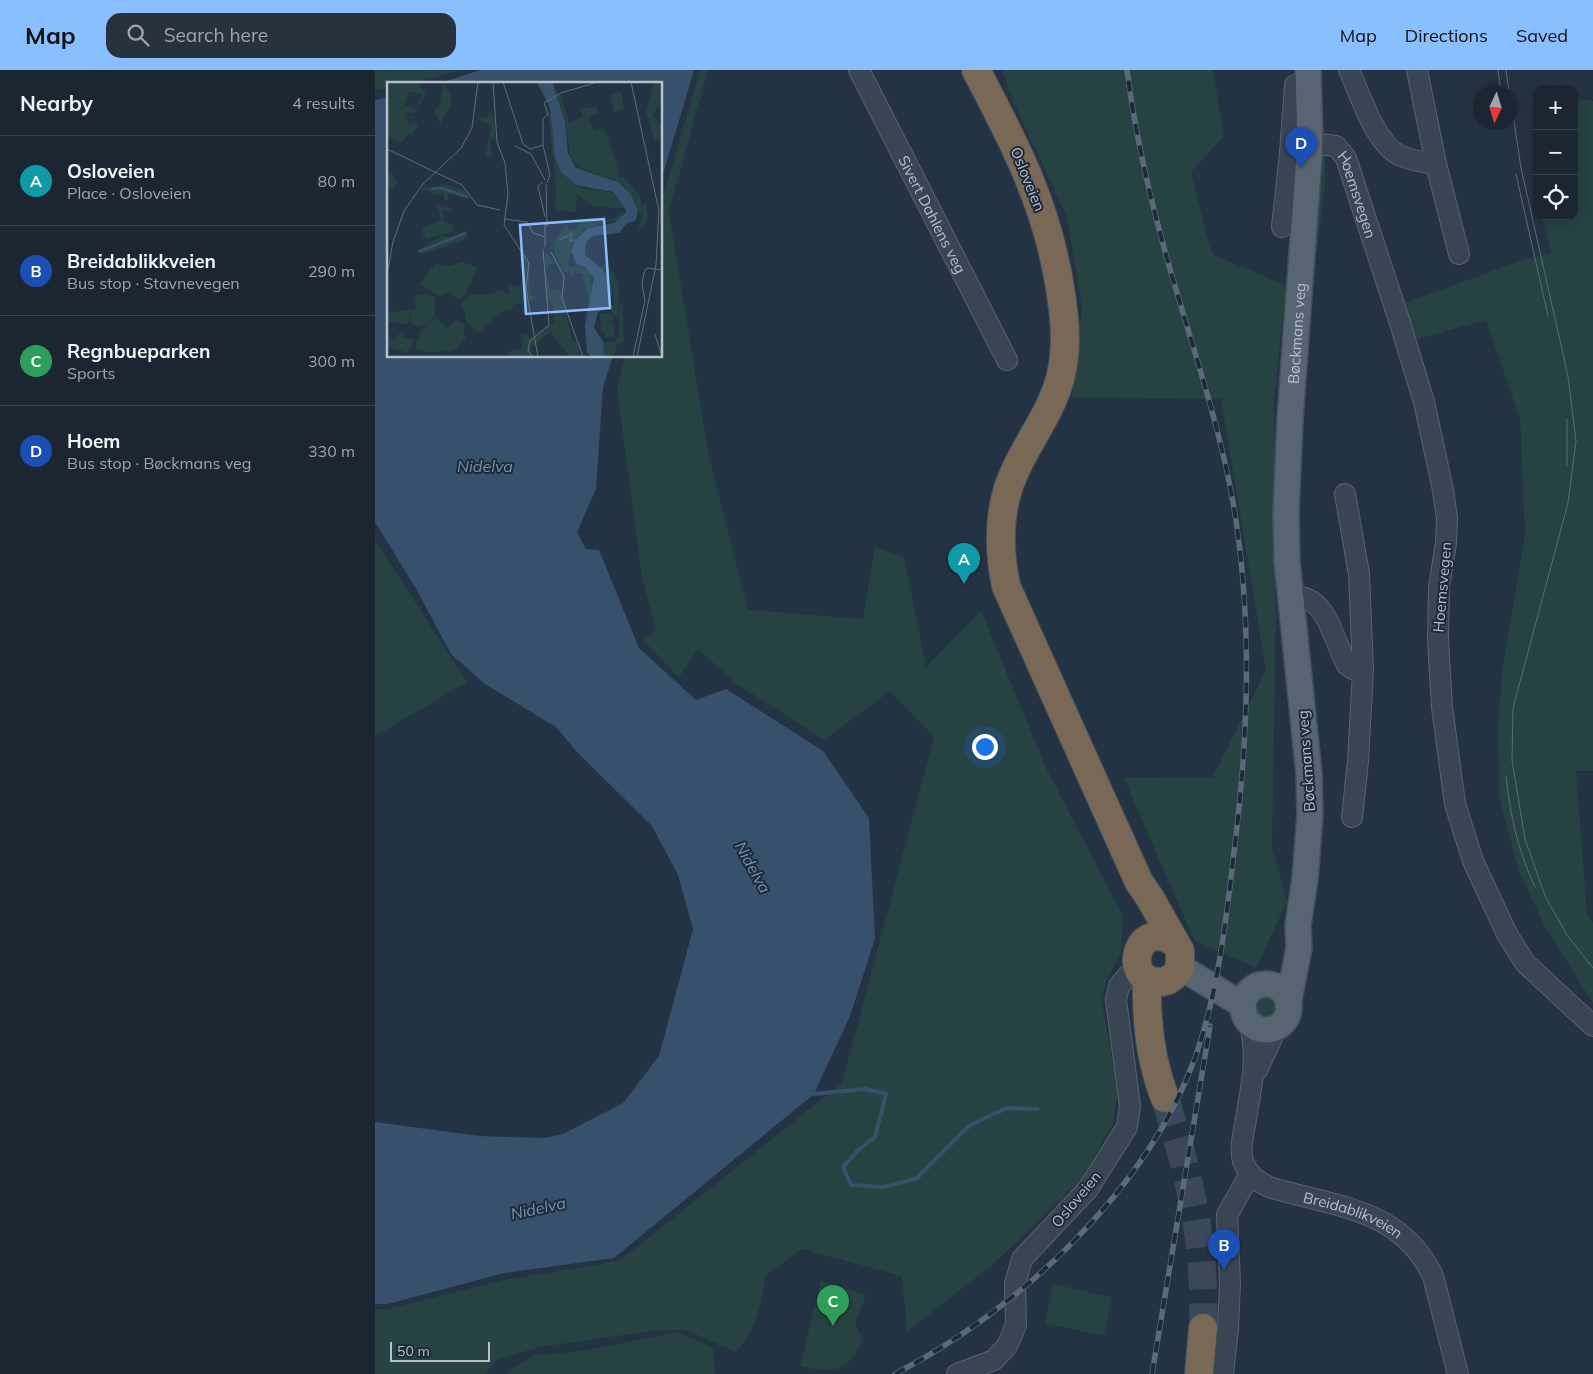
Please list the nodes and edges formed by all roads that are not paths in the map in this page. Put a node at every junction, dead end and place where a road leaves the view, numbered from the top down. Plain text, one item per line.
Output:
1 (859, 70) edge
2 (976, 70) edge
3 (1349, 70) edge
4 (1417, 70) edge
5 (1300, 78) edge
6 (1310, 143) junction
7 (1437, 164) junction
8 (1281, 227) dead end
9 (1459, 254) dead end
10 (1007, 360) dead end
11 (1345, 494) dead end
12 (1291, 596) junction
13 (1363, 670) junction
14 (1352, 817) dead end
15 (1298, 924) junction
16 (1159, 963) junction
17 (1252, 1001) junction
18 (1289, 1005) junction
19 (1593, 1026) edge
20 (1277, 1027) junction
21 (1252, 1081) junction
22 (1165, 1098) tunnel mouth
23 (1250, 1174) junction
24 (1203, 1328) tunnel mouth
25 (957, 1374) edge
26 (1199, 1374) edge
27 (1223, 1374) edge
28 (1458, 1374) edge

1 - 10 street, Sivert Dahlens veg
2 - 16 highway, Osloveien
3 - 7 street
4 - 7 street
5 - 6 main road, Bøckmans veg
5 - 8 street
6 - 12 main road, Bøckmans veg
6 - 19 street, Hoemsvegen
7 - 9 street
11 - 13 street
12 - 13 street
12 - 15 main road, Bøckmans veg
13 - 14 street
15 - 17 main road, Bøckmans veg
15 - 18 main road, Bøckmans veg
16 - 17 main road
16 - 22 highway
16 - 25 street, Osloveien
17 - 18 main road
17 - 20 main road
17 - 21 street
18 - 20 main road, Bøckmans veg
20 - 21 street
21 - 23 street
23 - 27 street
23 - 28 street, Breidablikveien
24 - 26 highway

